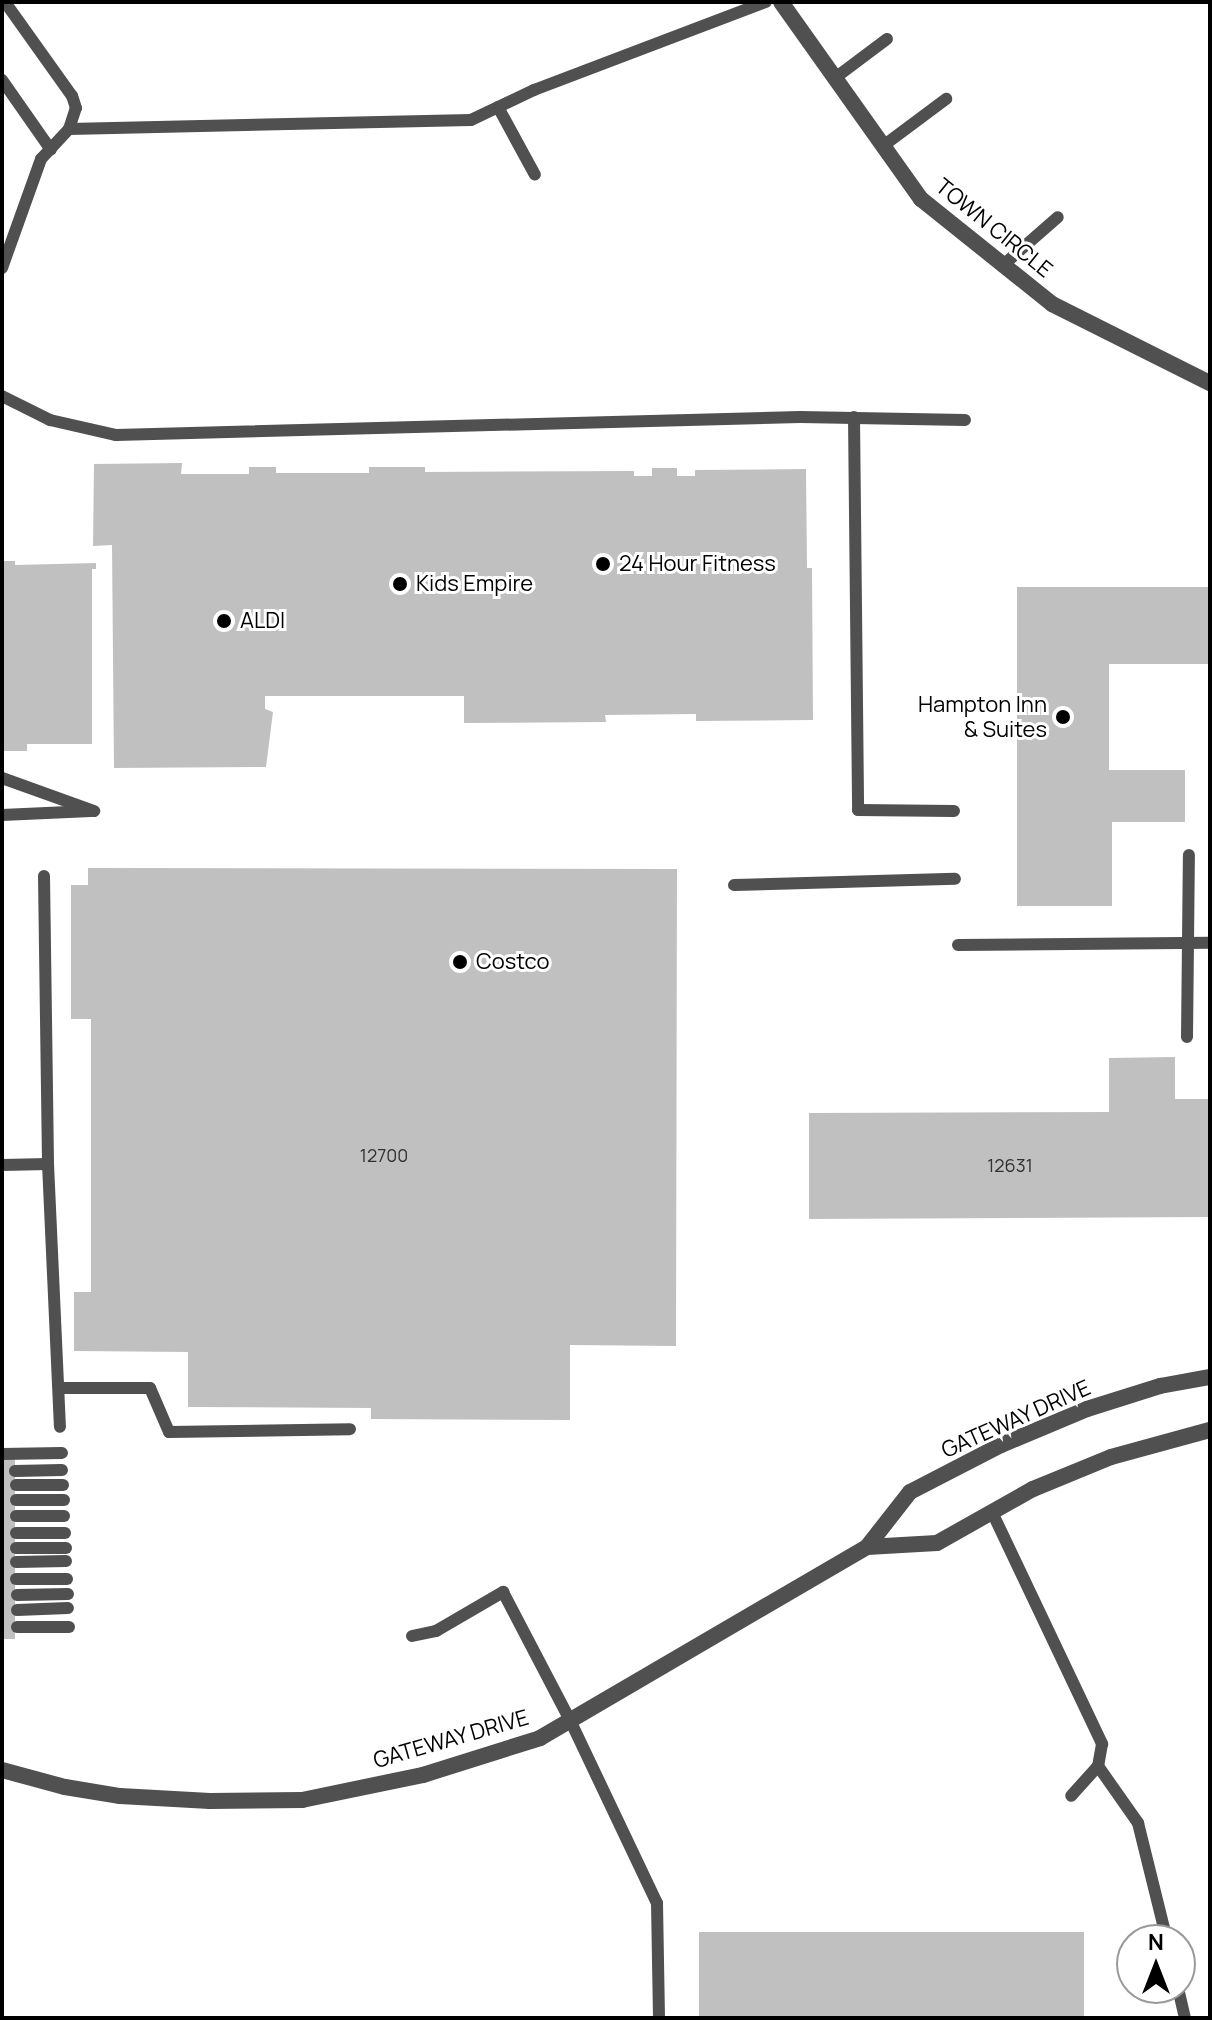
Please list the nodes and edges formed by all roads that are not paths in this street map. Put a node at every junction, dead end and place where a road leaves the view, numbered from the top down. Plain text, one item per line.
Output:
1 (5, 2) edge
2 (766, 2) edge
3 (781, 2) edge
4 (887, 39) dead end
5 (835, 78) junction
6 (2, 80) edge
7 (946, 99) dead end
8 (498, 107) junction
9 (69, 129) junction
10 (883, 146) junction
11 (51, 150) junction
12 (535, 175) dead end
13 (1058, 217) dead end
14 (1002, 266) junction
15 (2, 268) edge
16 (1210, 383) edge
17 (2, 396) edge
18 (854, 417) junction
19 (965, 420) dead end
20 (2, 778) edge
21 (954, 811) dead end
22 (2, 815) edge
23 (1189, 855) dead end
24 (44, 876) dead end
25 (955, 879) dead end
26 (734, 885) dead end
27 (1186, 943) junction
28 (1210, 943) edge
29 (958, 945) dead end
30 (1187, 1037) dead end
31 (48, 1164) junction
32 (2, 1165) edge
33 (1210, 1377) edge
34 (59, 1388) junction
35 (60, 1427) dead end
36 (350, 1429) dead end
37 (1210, 1430) edge
38 (62, 1453) dead end
39 (2, 1454) edge
40 (62, 1470) dead end
41 (15, 1471) dead end
42 (16, 1485) dead end
43 (63, 1485) dead end
44 (16, 1500) dead end
45 (64, 1500) dead end
46 (992, 1512) junction
47 (16, 1516) dead end
48 (64, 1516) dead end
49 (16, 1533) dead end
50 (65, 1533) dead end
51 (867, 1547) junction
52 (16, 1555) dead end
53 (66, 1555) dead end
54 (16, 1579) dead end
55 (67, 1579) dead end
56 (68, 1594) dead end
57 (17, 1595) dead end
58 (68, 1608) dead end
59 (17, 1610) dead end
60 (17, 1627) dead end
61 (69, 1627) dead end
62 (412, 1636) dead end
63 (570, 1720) junction
64 (1098, 1766) junction
65 (2, 1770) edge
66 (1071, 1796) dead end
67 (1163, 1924) edge
68 (659, 2018) edge

1 - 9 lane
2 - 8 lane
3 - 5 street, TOWN CIRCLE
4 - 5 lane
5 - 10 street, TOWN CIRCLE
6 - 11 lane
7 - 10 lane
8 - 9 lane
8 - 12 lane
9 - 11 lane
10 - 14 street, TOWN CIRCLE
11 - 15 lane
13 - 14 lane
14 - 16 street, TOWN CIRCLE
17 - 18 lane
18 - 19 lane
18 - 21 lane
20 - 22 lane
23 - 27 lane
24 - 31 lane
25 - 26 lane
27 - 28 lane
27 - 29 lane
27 - 30 lane
31 - 32 lane
31 - 34 lane
33 - 51 street, GATEWAY DRIVE
34 - 35 lane
34 - 36 lane
37 - 46 street, GATEWAY DRIVE
38 - 39 lane
40 - 41 lane
42 - 43 lane
44 - 45 lane
46 - 51 street, GATEWAY DRIVE
46 - 64 lane
47 - 48 lane
49 - 50 lane
51 - 63 street, GATEWAY DRIVE
52 - 53 lane
54 - 55 lane
56 - 57 lane
58 - 59 lane
60 - 61 lane
62 - 63 lane
63 - 65 street, GATEWAY DRIVE
63 - 68 lane
64 - 66 lane
64 - 67 lane

